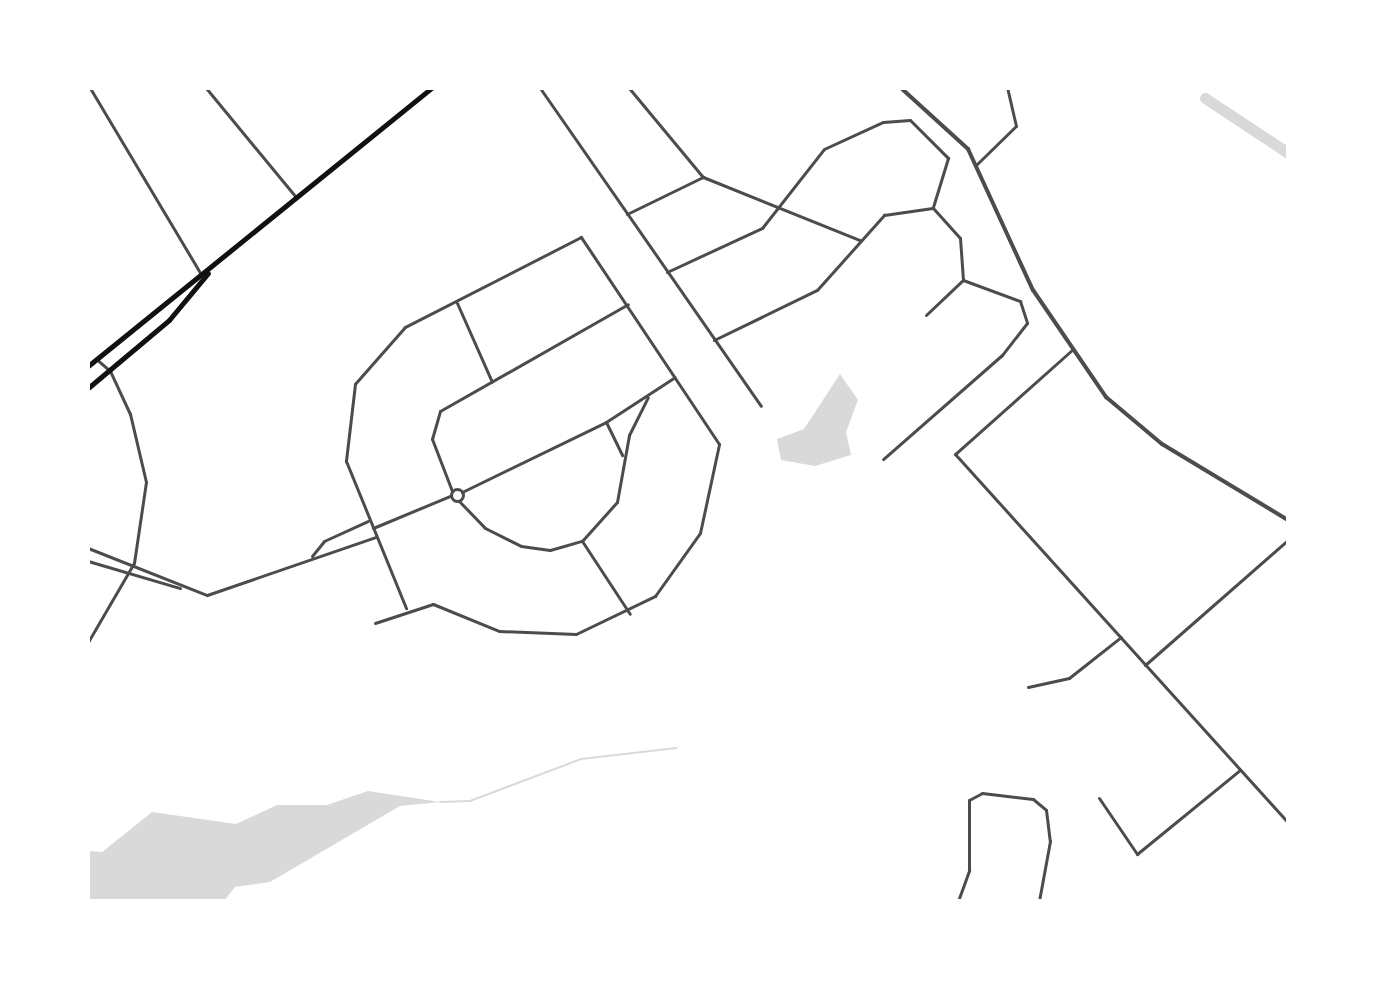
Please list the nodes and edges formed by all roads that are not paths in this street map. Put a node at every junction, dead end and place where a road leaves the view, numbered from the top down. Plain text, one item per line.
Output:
1 (90, 88) edge
2 (206, 88) edge
3 (431, 88) edge
4 (540, 88) edge
5 (629, 88) edge
6 (901, 88) edge
7 (1007, 88) edge
8 (977, 164) junction
9 (703, 177) junction
10 (298, 199) junction
11 (781, 207) junction
12 (933, 208) junction
13 (627, 214) junction
14 (860, 240) junction
15 (667, 272) junction
16 (202, 277) junction
17 (963, 280) junction
18 (457, 303) junction
19 (628, 304) junction
20 (926, 315) dead end
21 (714, 340) junction
22 (1073, 349) junction
23 (96, 359) junction
24 (88, 366) edge
25 (110, 371) junction
26 (675, 377) junction
27 (492, 382) junction
28 (88, 388) edge
29 (648, 397) junction
30 (761, 406) dead end
31 (606, 422) junction
32 (623, 458) junction
33 (883, 459) dead end
34 (462, 492) junction
35 (451, 493) junction
36 (459, 501) junction
37 (1288, 520) edge
38 (368, 521) junction
39 (373, 528) junction
40 (375, 537) junction
41 (1288, 540) edge
42 (582, 541) junction
43 (88, 548) edge
44 (312, 556) junction
45 (88, 561) edge
46 (134, 563) junction
47 (130, 575) junction
48 (180, 588) junction
49 (406, 608) junction
50 (630, 614) junction
51 (375, 623) dead end
52 (1121, 637) junction
53 (88, 642) edge
54 (1145, 665) junction
55 (1028, 687) dead end
56 (1240, 770) junction
57 (1099, 798) dead end
58 (1288, 823) edge
59 (958, 901) edge
60 (1039, 901) edge

1 - 16 street
2 - 10 street
3 - 10 main road
4 - 13 street
5 - 9 street
6 - 8 street
7 - 8 street
8 - 22 street
9 - 11 street
9 - 13 street
10 - 16 main road
11 - 12 street
11 - 14 street
11 - 15 street
12 - 14 street
12 - 17 street
13 - 15 street
14 - 21 street
15 - 21 street
16 - 23 main road
16 - 25 main road
17 - 20 street
17 - 33 street
18 - 19 street
18 - 27 street
18 - 38 street
19 - 26 street
19 - 27 street
21 - 30 street
22 - 37 street
22 - 52 street
23 - 24 main road
23 - 25 street
25 - 28 main road
25 - 46 street
26 - 29 street
26 - 50 street
27 - 35 street
29 - 31 street
29 - 32 street
31 - 32 street
31 - 34 street
32 - 42 street
34 - 35 street
34 - 36 street
35 - 36 street
35 - 39 street
36 - 42 street
38 - 39 street
38 - 44 street
39 - 40 street
40 - 44 street
40 - 49 street
41 - 54 street
42 - 50 street
43 - 46 street
44 - 48 street
45 - 47 street
46 - 47 street
46 - 48 street
47 - 48 street
47 - 53 street
49 - 50 street
49 - 51 street
52 - 54 street
52 - 55 street
54 - 56 street
56 - 57 street
56 - 58 street
59 - 60 street

